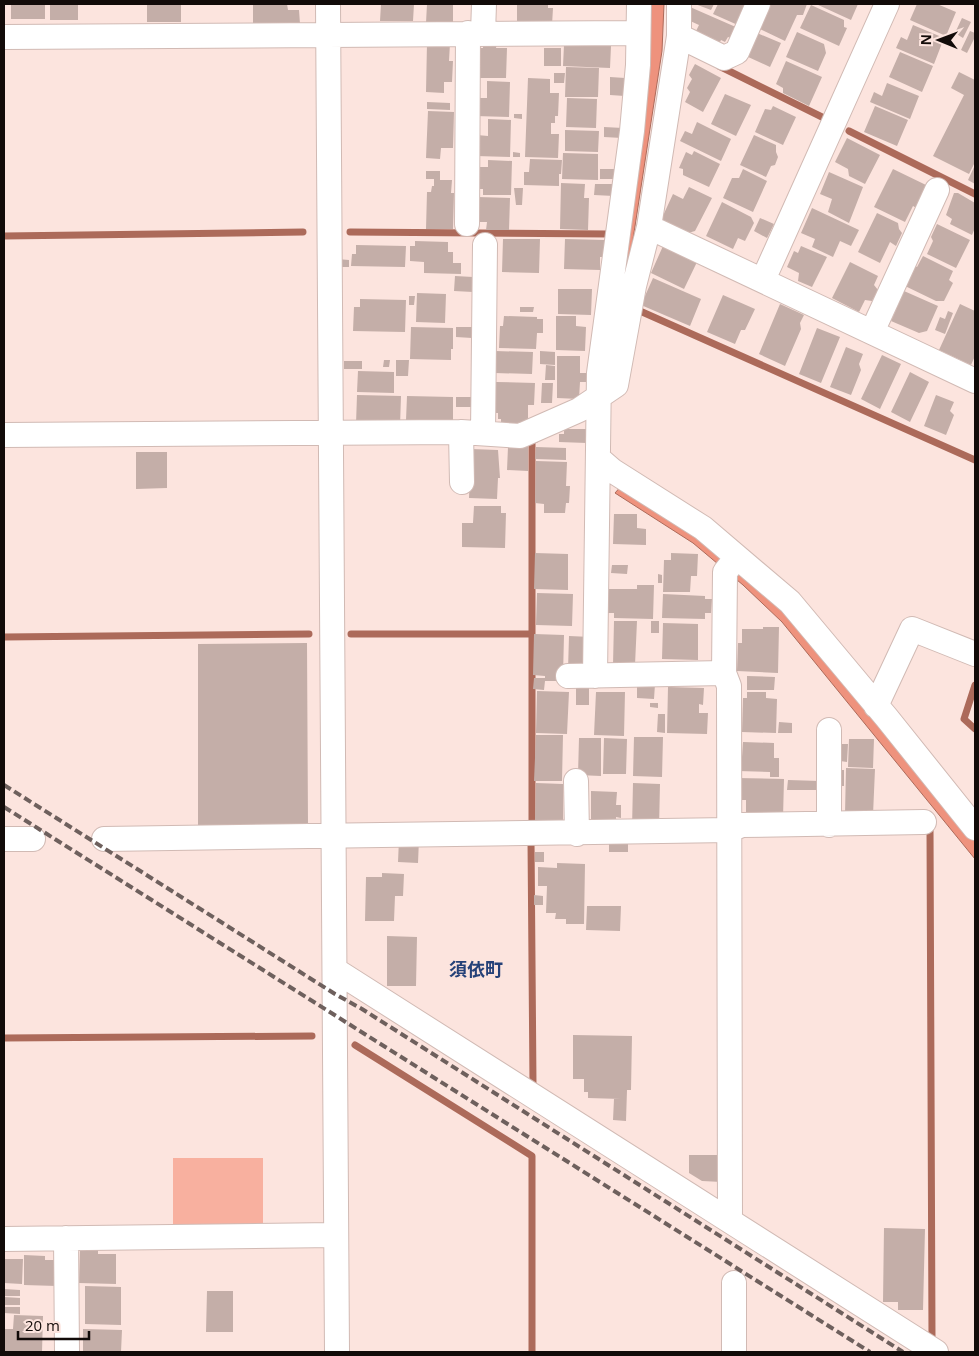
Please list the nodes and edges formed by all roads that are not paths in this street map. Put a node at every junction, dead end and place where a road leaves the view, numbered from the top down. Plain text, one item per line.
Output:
1 (328, 4) edge
2 (484, 4) edge
3 (639, 4) edge
4 (680, 4) edge
5 (758, 4) edge
6 (887, 4) edge
7 (475, 33) junction
8 (638, 33) junction
9 (328, 35) junction
10 (679, 36) junction
11 (4, 37) edge
12 (937, 190) dead end
13 (467, 224) dead end
14 (650, 227) junction
15 (484, 245) dead end
16 (763, 280) junction
17 (872, 332) junction
18 (975, 381) edge
19 (598, 396) junction
20 (331, 432) junction
21 (472, 432) junction
22 (4, 435) edge
23 (598, 458) junction
24 (462, 482) dead end
25 (731, 564) junction
26 (975, 654) edge
27 (724, 672) junction
28 (568, 676) dead end
29 (595, 676) junction
30 (876, 706) junction
31 (830, 730) dead end
32 (576, 781) dead end
33 (924, 822) dead end
34 (829, 824) junction
35 (975, 828) edge
36 (730, 830) junction
37 (577, 834) junction
38 (335, 836) junction
39 (4, 839) edge
40 (33, 839) dead end
41 (104, 839) dead end
42 (335, 970) junction
43 (730, 1222) junction
44 (335, 1235) junction
45 (66, 1238) junction
46 (4, 1239) edge
47 (734, 1283) dead end
48 (67, 1352) edge
49 (337, 1352) edge
50 (734, 1352) edge
51 (936, 1352) edge

1 - 9 street
2 - 7 street
3 - 8 street
4 - 10 street
5 - 10 street
6 - 16 street
7 - 8 street
7 - 9 street
7 - 13 street
8 - 19 street
9 - 11 street
9 - 20 street
10 - 14 street
12 - 17 street
14 - 16 street
14 - 19 street
15 - 21 street
16 - 17 street
17 - 18 street
19 - 21 street
19 - 23 street
20 - 21 street
20 - 22 street
20 - 38 street
21 - 24 street
23 - 25 street
23 - 29 street
25 - 27 street
25 - 30 street
26 - 30 street
27 - 29 street
27 - 36 street
28 - 29 street
30 - 35 street
31 - 34 street
32 - 37 street
33 - 34 street
34 - 36 street
36 - 37 street
36 - 43 street
37 - 38 street
38 - 41 street
38 - 42 street
39 - 40 street
42 - 43 street
42 - 44 street
43 - 51 street
44 - 45 street
44 - 49 street
45 - 46 street
45 - 48 street
47 - 50 street

